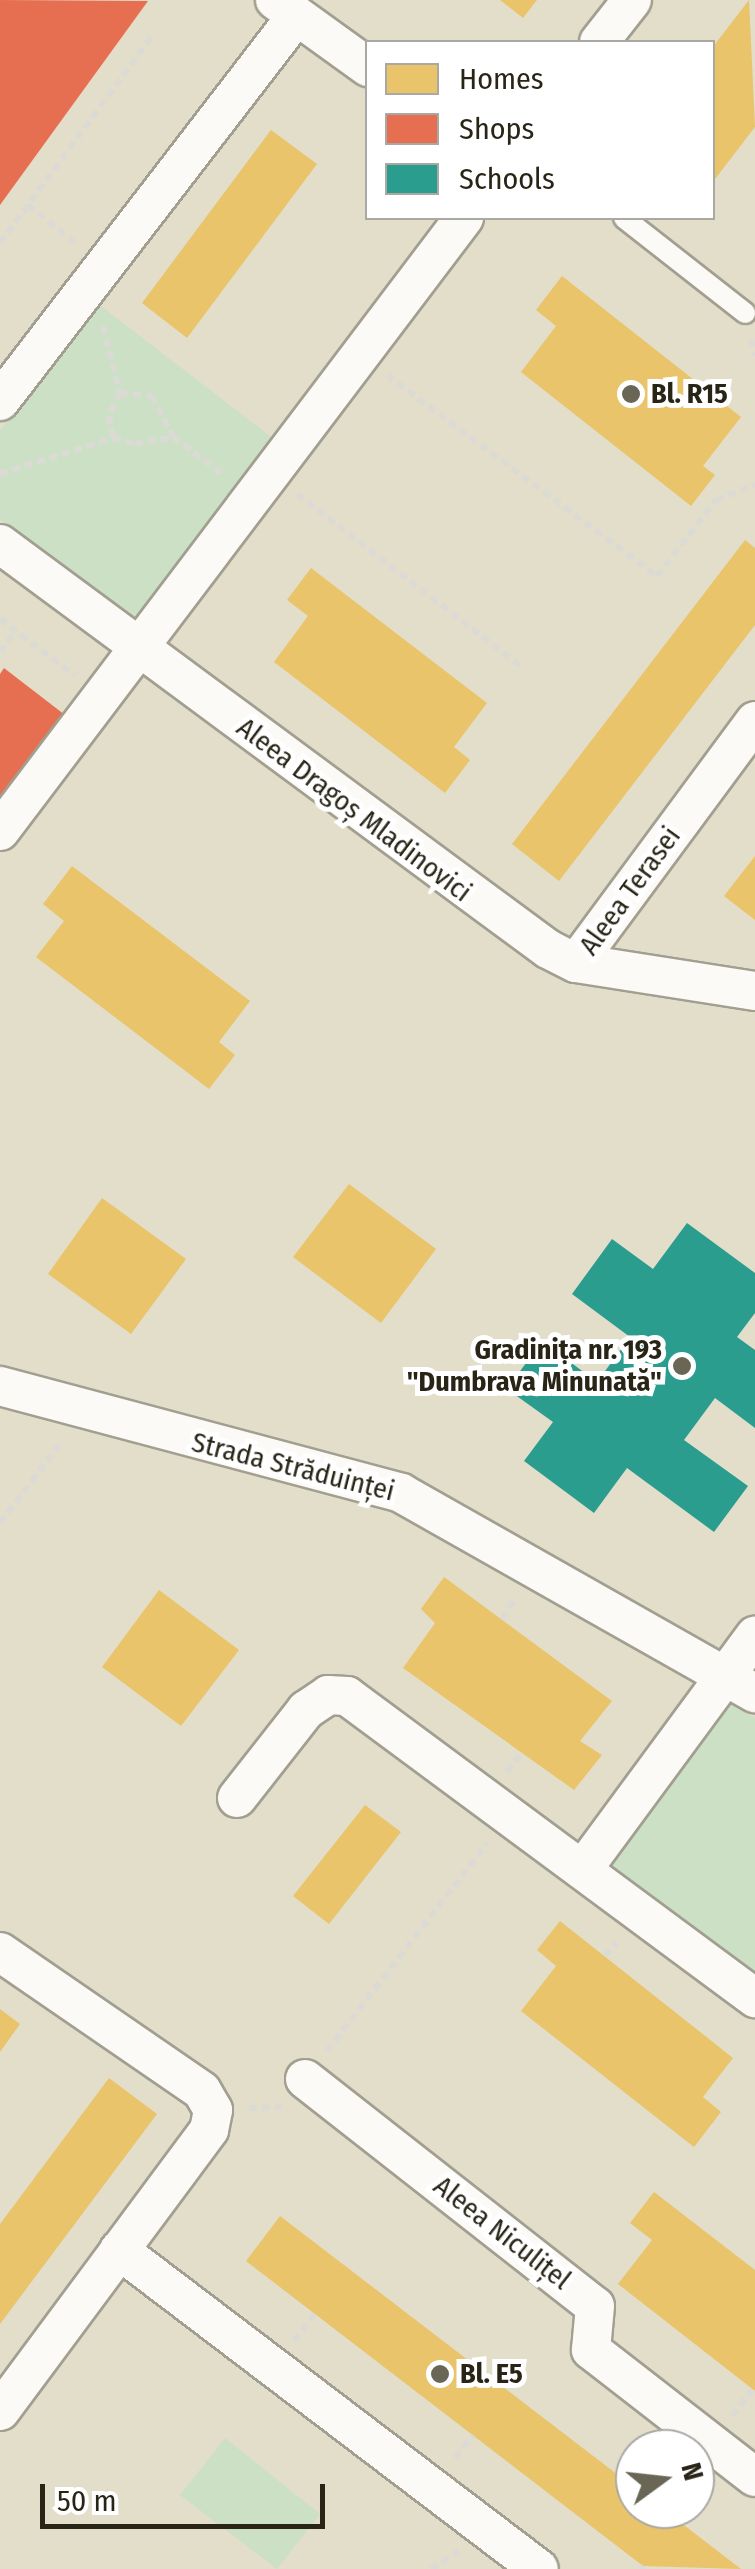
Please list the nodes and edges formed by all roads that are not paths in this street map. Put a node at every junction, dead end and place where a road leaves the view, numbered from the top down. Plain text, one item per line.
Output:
1 (632, 0) edge
2 (286, 8) edge
3 (601, 40) edge
4 (365, 65) edge
5 (462, 220) edge
6 (627, 220) edge
7 (745, 313) dead end
8 (0, 401) edge
9 (0, 544) edge
10 (136, 648) junction
11 (755, 721) edge
12 (0, 831) edge
13 (576, 963) junction
14 (755, 990) edge
15 (0, 1386) edge
16 (755, 1636) edge
17 (740, 1685) edge
18 (238, 1798) dead end
19 (583, 1870) junction
20 (0, 1952) edge
21 (755, 1998) edge
22 (306, 2079) road end
23 (119, 2250) junction
24 (0, 2411) edge
25 (755, 2478) edge
26 (539, 2569) edge

1 - 3 street
2 - 4 street
2 - 8 street
5 - 10 street
6 - 7 lane
9 - 10 street, Aleea Dragoș Mladinovici
10 - 12 street
10 - 13 street, Aleea Dragoș Mladinovici
11 - 13 street, Aleea Terasei
13 - 14 street, Aleea Terasei
15 - 17 street, Strada Străduinței
16 - 17 street
17 - 19 street
18 - 19 street
19 - 21 street
20 - 23 street
22 - 25 street, Aleea Niculițel
23 - 24 street
23 - 26 street

